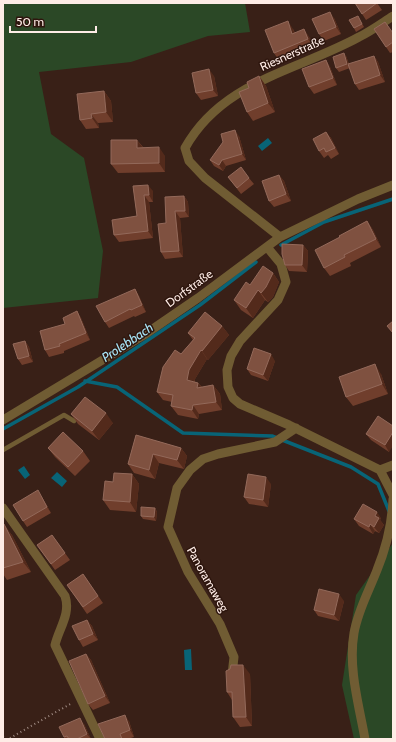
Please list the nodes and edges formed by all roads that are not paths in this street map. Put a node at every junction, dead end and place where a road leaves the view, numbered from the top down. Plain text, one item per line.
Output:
1 (393, 16) edge
2 (393, 185) edge
3 (280, 237) junction
4 (267, 247) junction
5 (3, 420) edge
6 (74, 421) edge
7 (293, 430) junction
8 (3, 450) edge
9 (393, 465) edge
10 (380, 470) junction
11 (393, 495) edge
12 (393, 499) edge
13 (3, 508) edge
14 (393, 508) edge
15 (232, 675) edge
16 (100, 739) edge
17 (366, 739) edge

1 - 3 street, Riesnerstraße
2 - 3 street, Dorfstraße
3 - 4 street, Dorfstraße
4 - 5 street, Dorfstraße
4 - 7 street
6 - 8 lane
7 - 10 street
7 - 15 street, Panoramaweg
9 - 10 street
10 - 11 street
12 - 14 street
13 - 16 street
14 - 17 street

